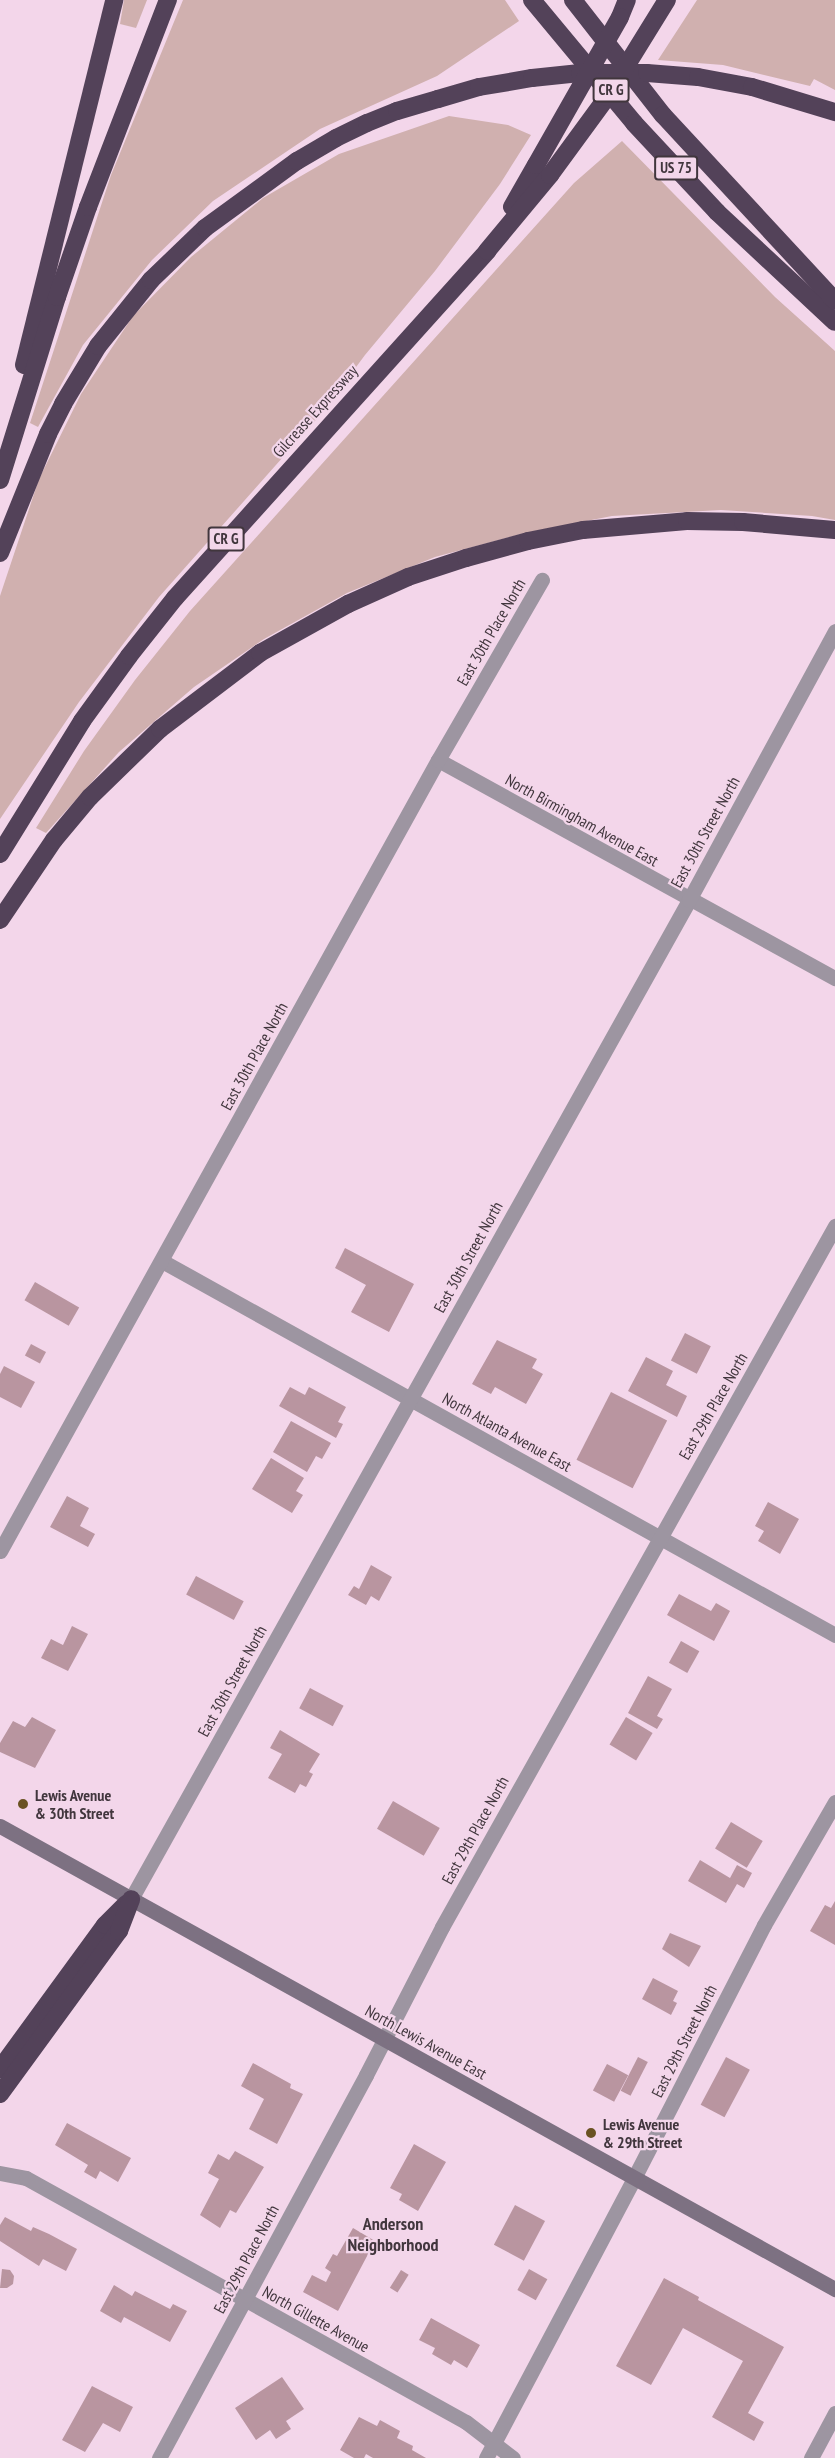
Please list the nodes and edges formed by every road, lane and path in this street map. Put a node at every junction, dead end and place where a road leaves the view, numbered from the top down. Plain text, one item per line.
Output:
1 (114, 0) edge
2 (168, 0) edge
3 (532, 0) edge
4 (573, 0) edge
5 (627, 0) edge
6 (667, 0) edge
7 (835, 112) edge
8 (543, 170) junction
9 (835, 301) edge
10 (835, 322) edge
11 (0, 458) edge
12 (0, 480) edge
13 (835, 530) edge
14 (0, 553) edge
15 (542, 580) dead end
16 (835, 631) edge
17 (438, 760) junction
18 (0, 854) edge
19 (688, 900) junction
20 (0, 921) edge
21 (835, 978) edge
22 (835, 1226) edge
23 (162, 1261) junction
24 (409, 1398) junction
25 (658, 1538) junction
26 (0, 1551) edge
27 (835, 1635) edge
28 (835, 1802) edge
29 (0, 1826) edge
30 (131, 1899) junction
31 (384, 2039) junction
32 (0, 2068) edge
33 (0, 2094) edge
34 (0, 2173) edge
35 (634, 2178) junction
36 (835, 2289) edge
37 (245, 2300) junction
38 (835, 2413) edge
39 (489, 2451) edge
40 (159, 2458) edge
41 (513, 2458) edge
42 (811, 2458) edge

1 - 11 highway
2 - 12 highway
3 - 10 highway, US 75
4 - 9 highway
5 - 8 highway, bridge
6 - 8 highway, CR G, bridge
7 - 14 highway, bridge
8 - 18 highway, Gilcrease Expressway / CR G
13 - 20 highway
15 - 17 street, East 30th Place North
16 - 19 street, East 30th Street North
17 - 19 street, North Birmingham Avenue East
17 - 23 street, East 30th Place North
19 - 21 street, North Birmingham Avenue East
19 - 24 street, East 30th Street North
22 - 25 street, East 29th Place North
23 - 24 street, North Atlanta Avenue East
23 - 26 street, East 30th Place North
24 - 25 street, North Atlanta Avenue East
24 - 30 street, East 30th Street North
25 - 27 street, North Atlanta Avenue East
25 - 31 street, East 29th Place North
28 - 35 street, East 29th Street North
29 - 30 main road, North Lewis Avenue East
30 - 31 main road, North Lewis Avenue East
30 - 32 highway
30 - 33 highway
31 - 35 main road, North Lewis Avenue East
31 - 37 street, East 29th Place North
34 - 37 street, North Gillette Avenue
35 - 36 main road, North Lewis Avenue East
35 - 39 street, East 29th Street North
37 - 39 street, North Gillette Avenue
37 - 40 street, East 29th Place North
38 - 42 street
39 - 41 street, North Gillette Avenue

